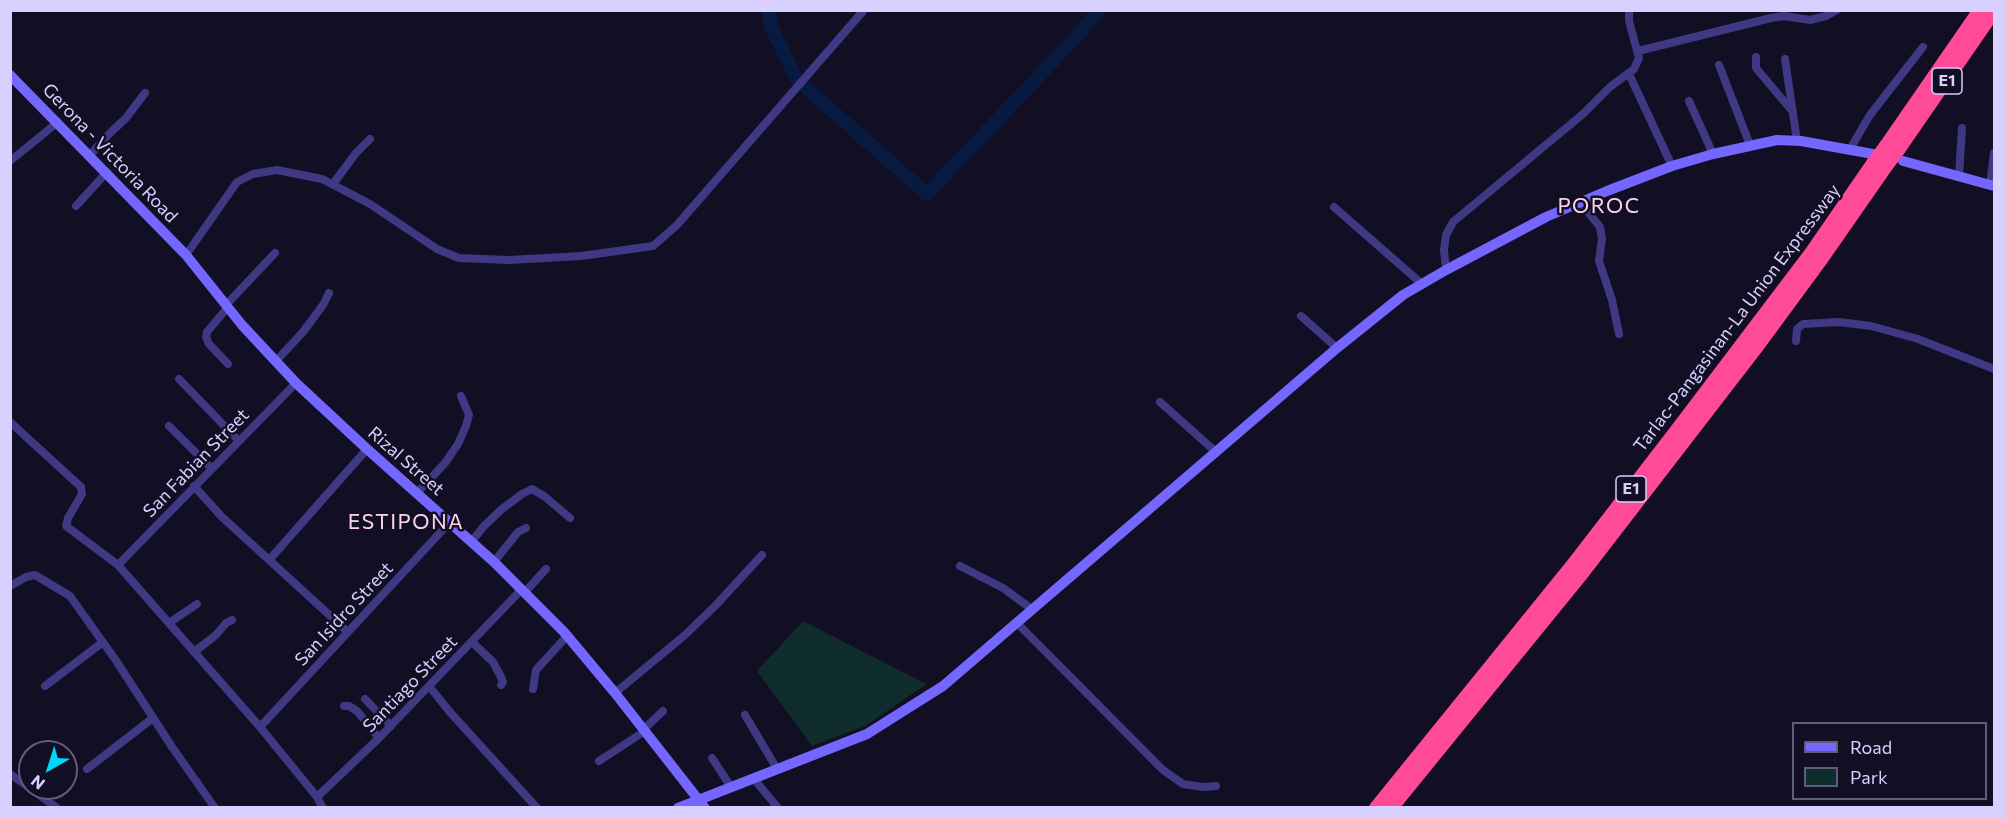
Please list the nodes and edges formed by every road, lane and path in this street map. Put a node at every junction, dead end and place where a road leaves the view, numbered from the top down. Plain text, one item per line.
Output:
1 (864, 10) edge
2 (1629, 10) edge
3 (1837, 10) edge
4 (1980, 10) edge
5 (1995, 11) edge
6 (1923, 47) dead end
7 (1638, 51) junction
8 (1756, 57) dead end
9 (1785, 59) dead end
10 (1719, 65) dead end
11 (1629, 74) junction
12 (10, 75) edge
13 (145, 93) dead end
14 (1689, 101) dead end
15 (1793, 112) junction
16 (58, 122) junction
17 (1962, 128) dead end
18 (370, 139) dead end
19 (1797, 141) junction
20 (1750, 145) junction
21 (1850, 149) junction
22 (1896, 152) junction
23 (1995, 153) edge
24 (1713, 154) junction
25 (90, 155) junction
26 (10, 161) edge
27 (1878, 161) junction
28 (1672, 166) junction
29 (107, 172) junction
30 (1959, 176) junction
31 (333, 184) junction
32 (1992, 186) edge
33 (1580, 202) junction
34 (76, 206) dead end
35 (1334, 207) dead end
36 (275, 252) dead end
37 (186, 255) junction
38 (1446, 270) junction
39 (1422, 284) junction
40 (328, 293) dead end
41 (227, 306) junction
42 (1301, 316) dead end
43 (1619, 334) dead end
44 (1796, 341) dead end
45 (1336, 348) junction
46 (276, 362) junction
47 (228, 364) dead end
48 (1995, 369) edge
49 (179, 379) dead end
50 (296, 382) junction
51 (461, 396) dead end
52 (1160, 402) dead end
53 (10, 422) edge
54 (169, 426) dead end
55 (239, 441) junction
56 (367, 449) junction
57 (1216, 452) junction
58 (212, 469) junction
59 (194, 486) junction
60 (417, 493) junction
61 (570, 518) dead end
62 (450, 522) junction
63 (526, 528) dead end
64 (472, 541) junction
65 (762, 555) dead end
66 (270, 559) junction
67 (494, 562) junction
68 (118, 565) junction
69 (960, 566) dead end
70 (546, 569) dead end
71 (10, 586) edge
72 (523, 591) junction
73 (197, 604) dead end
74 (1033, 610) junction
75 (232, 620) dead end
76 (169, 623) junction
77 (1017, 623) junction
78 (348, 632) junction
79 (568, 635) junction
80 (103, 642) junction
81 (472, 642) junction
82 (194, 652) junction
83 (501, 685) dead end
84 (45, 686) dead end
85 (429, 686) junction
86 (532, 689) dead end
87 (615, 693) junction
88 (365, 699) dead end
89 (344, 706) dead end
90 (663, 711) dead end
91 (745, 715) dead end
92 (153, 718) junction
93 (391, 726) junction
94 (260, 727) junction
95 (645, 730) junction
96 (379, 738) junction
97 (712, 758) dead end
98 (599, 761) dead end
99 (87, 769) dead end
100 (777, 769) junction
101 (754, 779) junction
102 (1216, 786) dead end
103 (731, 787) junction
104 (317, 797) junction
105 (702, 804) edge
106 (215, 807) edge
107 (323, 807) edge
108 (537, 807) edge
109 (678, 807) edge
110 (778, 807) edge
111 (1376, 807) edge
112 (1392, 807) edge

1 - 31 street
2 - 7 street
3 - 7 street
4 - 22 highway, Tarlac-Pangasinan-La Union Expressway / E1
5 - 22 highway, Tarlac-Pangasinan-La Union Expressway / E1
6 - 21 street
7 - 11 street
8 - 15 street
9 - 15 street
10 - 20 street
11 - 28 street
11 - 38 street
12 - 16 street, Gerona - Victoria Road
13 - 25 street
14 - 24 street
15 - 19 street
16 - 25 street, Gerona - Victoria Road
16 - 26 street
17 - 30 street
18 - 31 street
19 - 20 street
19 - 21 street
20 - 24 street
21 - 27 street
22 - 27 highway, Tarlac-Pangasinan-La Union Expressway / E1, bridge
22 - 30 street
23 - 32 street
24 - 28 street
25 - 29 street, Gerona - Victoria Road
27 - 111 highway, Tarlac-Pangasinan-La Union Expressway / E1
27 - 112 highway, Tarlac-Pangasinan-La Union Expressway / E1
28 - 33 street
29 - 34 street
29 - 37 street, Gerona - Victoria Road
30 - 32 street
31 - 37 street
33 - 38 street
33 - 43 street
35 - 39 street
36 - 41 street
37 - 41 street, Rizal Street
38 - 39 street
39 - 45 street
40 - 46 street
41 - 46 street, Rizal Street
41 - 47 street
42 - 45 street
44 - 48 street
45 - 57 street
46 - 50 street, Rizal Street
49 - 55 street
50 - 55 street, San Fabian Street
50 - 56 street, Rizal Street
51 - 60 street
52 - 57 street
53 - 68 street
54 - 58 street
55 - 58 street, San Fabian Street
56 - 60 street, Rizal Street
56 - 66 street
57 - 74 street
58 - 59 street, San Fabian Street
59 - 66 street
59 - 68 street, San Fabian Street
60 - 62 street, Rizal Street
61 - 64 street
62 - 64 street, Rizal Street
62 - 78 street, San Isidro Street
63 - 67 street
64 - 67 street, Rizal Street
65 - 87 street
66 - 78 street
67 - 72 street, Rizal Street
68 - 76 street
69 - 74 street
70 - 72 street, Santiago Street
71 - 80 street
72 - 79 street, Rizal Street
72 - 81 street, Santiago Street
73 - 76 street
74 - 77 street
75 - 82 street
76 - 82 street
77 - 100 street
77 - 102 street
78 - 94 street, San Isidro Street
79 - 86 street
79 - 87 street, Rizal Street
80 - 84 street
80 - 92 street
81 - 83 street
81 - 85 street, Santiago Street
82 - 94 street
85 - 93 street, Santiago Street
85 - 108 street
87 - 95 street, Rizal Street
88 - 93 street
89 - 96 street
90 - 95 street
91 - 100 street
92 - 99 street
92 - 106 street
93 - 96 street, Santiago Street
94 - 104 street
95 - 98 street
95 - 105 street, Rizal Street
96 - 104 street, Santiago Street
97 - 103 street
100 - 101 street
101 - 103 street
101 - 110 street
103 - 105 street
104 - 107 street
105 - 109 street

